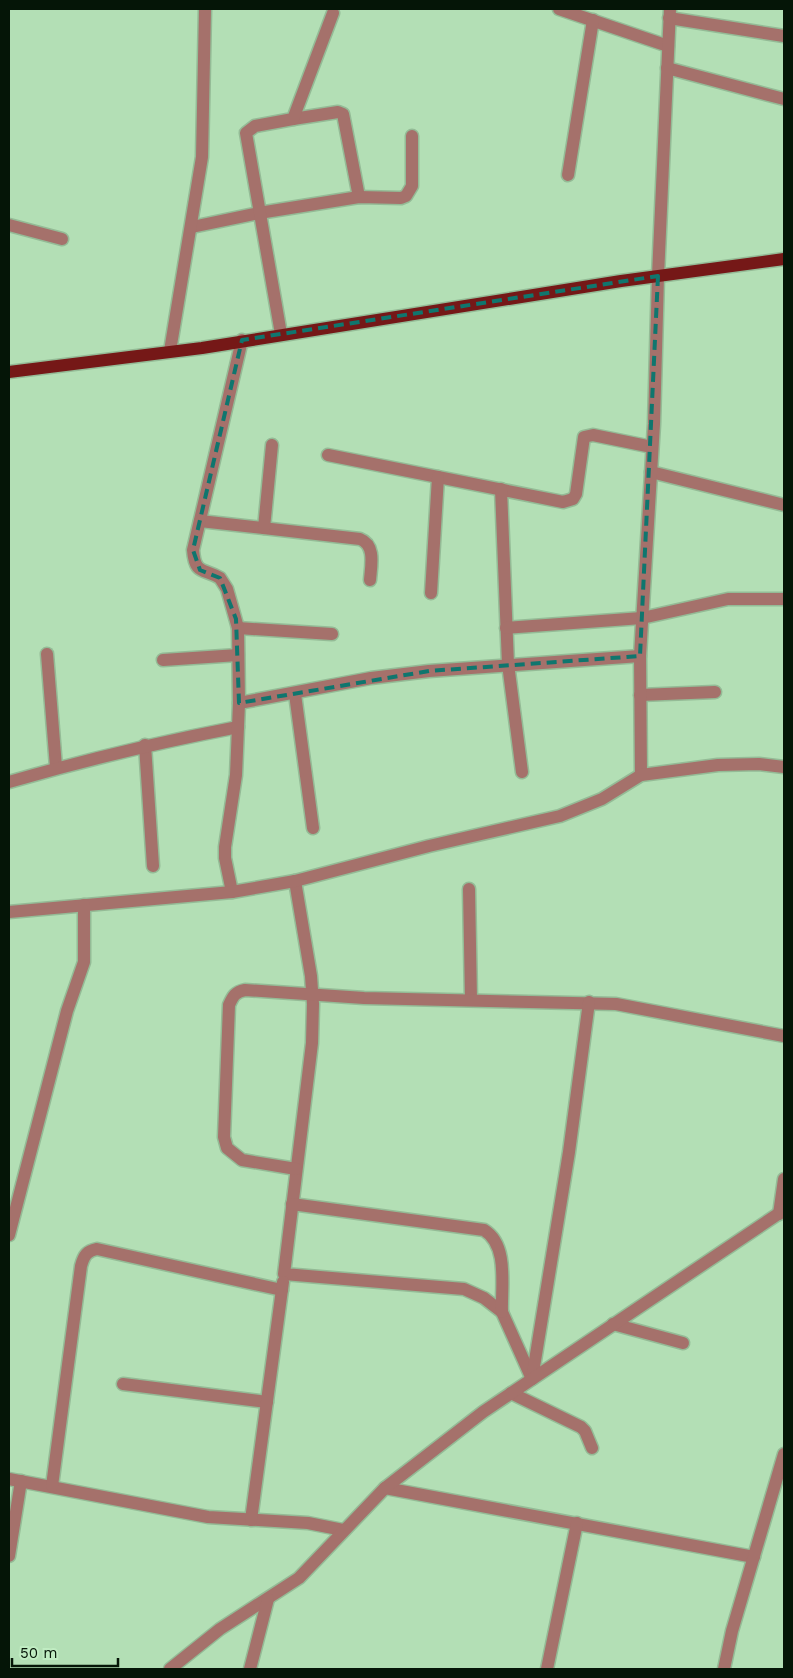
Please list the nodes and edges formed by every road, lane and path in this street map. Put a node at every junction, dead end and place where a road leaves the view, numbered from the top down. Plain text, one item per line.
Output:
1 (206, 9) edge
2 (559, 9) edge
3 (333, 14) dead end
4 (670, 14) edge
5 (593, 20) junction
6 (784, 36) edge
7 (668, 46) junction
8 (667, 68) junction
9 (784, 99) edge
10 (293, 119) junction
11 (412, 136) dead end
12 (568, 175) dead end
13 (359, 198) junction
14 (259, 213) junction
15 (9, 226) edge
16 (192, 227) junction
17 (62, 239) dead end
18 (784, 259) edge
19 (658, 276) junction
20 (281, 334) junction
21 (242, 340) junction
22 (170, 351) junction
23 (9, 372) edge
24 (272, 445) dead end
25 (652, 447) junction
26 (328, 455) dead end
27 (651, 472) junction
28 (438, 477) junction
29 (501, 489) junction
30 (784, 505) edge
31 (200, 521) junction
32 (264, 528) junction
33 (370, 580) dead end
34 (431, 593) dead end
35 (784, 599) edge
36 (642, 618) junction
37 (238, 628) junction
38 (506, 628) junction
39 (332, 634) dead end
40 (47, 654) dead end
41 (238, 655) junction
42 (640, 656) junction
43 (163, 660) dead end
44 (508, 664) junction
45 (715, 692) dead end
46 (294, 694) junction
47 (640, 695) junction
48 (239, 703) junction
49 (238, 727) junction
50 (146, 745) junction
51 (56, 767) junction
52 (784, 767) edge
53 (522, 772) dead end
54 (641, 775) junction
55 (9, 782) edge
56 (313, 828) dead end
57 (153, 866) dead end
58 (294, 881) junction
59 (468, 889) dead end
60 (232, 892) junction
61 (84, 905) junction
62 (9, 912) edge
63 (312, 994) junction
64 (471, 1000) junction
65 (589, 1002) junction
66 (784, 1036) edge
67 (296, 1169) junction
68 (784, 1179) edge
69 (292, 1204) junction
70 (781, 1212) edge
71 (9, 1235) edge
72 (284, 1274) junction
73 (282, 1290) junction
74 (502, 1312) junction
75 (613, 1324) junction
76 (683, 1343) dead end
77 (532, 1378) junction
78 (123, 1384) dead end
79 (511, 1393) junction
80 (267, 1402) junction
81 (592, 1448) dead end
82 (784, 1454) edge
83 (15, 1480) edge
84 (52, 1486) junction
85 (386, 1488) junction
86 (251, 1520) junction
87 (577, 1523) junction
88 (343, 1530) junction
89 (9, 1556) edge
90 (754, 1557) junction
91 (268, 1599) junction
92 (170, 1669) edge
93 (250, 1669) edge
94 (547, 1669) edge
95 (724, 1669) edge

1 - 16 street
2 - 5 street
3 - 10 street
4 - 6 street
4 - 7 street
5 - 7 street
5 - 12 street
7 - 8 street
8 - 9 street
8 - 19 street
10 - 13 street
10 - 14 street
11 - 13 street
13 - 14 street
14 - 16 street
14 - 20 street
15 - 17 street
16 - 22 street
18 - 19 main road
19 - 20 main road
19 - 25 street
20 - 21 main road
21 - 22 main road
21 - 31 street
22 - 23 main road
24 - 32 street
25 - 27 street
25 - 29 street
26 - 28 street
27 - 30 street
27 - 36 street
28 - 29 street
28 - 34 street
29 - 38 street
31 - 32 street
31 - 37 street
32 - 33 street
35 - 36 street
36 - 38 street
36 - 42 street
37 - 39 street
37 - 41 street
38 - 44 street
40 - 51 street
41 - 43 street
41 - 48 street
42 - 44 street
42 - 47 street
44 - 46 street
44 - 53 street
45 - 47 street
46 - 48 street
46 - 56 street
47 - 54 street
48 - 49 street
49 - 50 street
49 - 60 street
50 - 51 street
50 - 57 street
51 - 55 street
52 - 54 street
54 - 58 street
58 - 60 street
58 - 63 street
59 - 64 street
60 - 61 street
61 - 62 street
61 - 71 street
63 - 64 street
63 - 67 street
63 - 67 street
64 - 65 street
65 - 66 street
65 - 77 street
67 - 69 street
68 - 70 street
69 - 72 street
69 - 74 street
70 - 75 street
72 - 73 street
72 - 74 street
73 - 80 street
73 - 84 street
74 - 77 street
75 - 76 street
75 - 77 street
77 - 79 street
78 - 80 street
79 - 81 street
79 - 85 street
80 - 86 street
82 - 90 street
83 - 84 street
83 - 89 street
84 - 86 street
85 - 87 street
85 - 88 street
86 - 88 street
87 - 90 street
87 - 94 street
88 - 91 street
90 - 95 street
91 - 92 street
91 - 93 street

